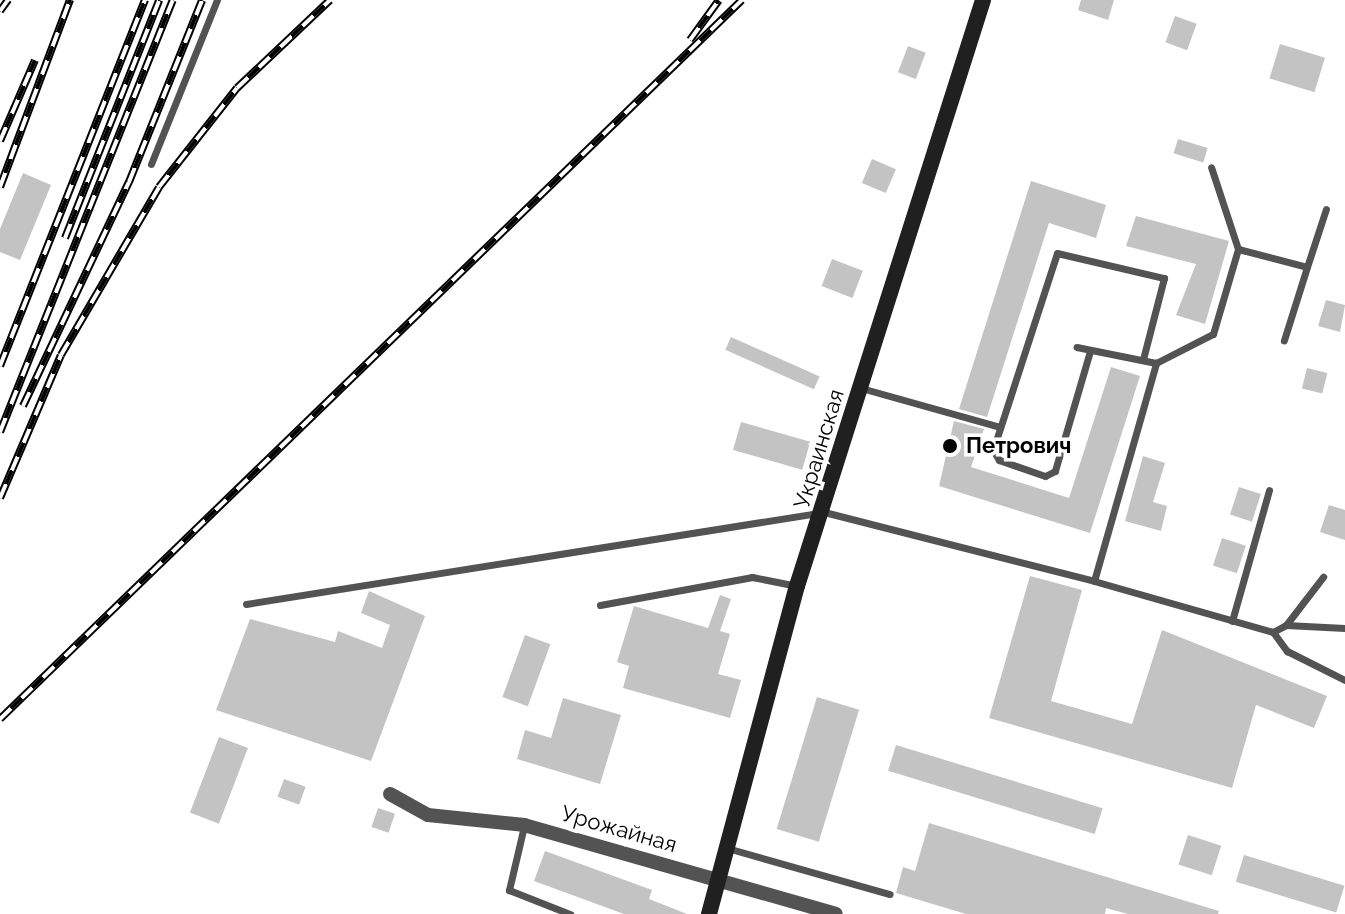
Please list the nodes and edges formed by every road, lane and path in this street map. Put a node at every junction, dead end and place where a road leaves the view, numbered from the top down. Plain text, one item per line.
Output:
1 (217, 0) edge
2 (983, 0) edge
3 (151, 164) dead end
4 (1211, 167) dead end
5 (1326, 209) dead end
6 (1238, 249) junction
7 (1307, 267) junction
8 (1284, 340) dead end
9 (1077, 347) dead end
10 (1090, 351) junction
11 (1143, 359) junction
12 (1156, 363) junction
13 (861, 388) junction
14 (1000, 427) junction
15 (1269, 490) dead end
16 (824, 512) junction
17 (1323, 577) dead end
18 (1094, 581) junction
19 (797, 586) junction
20 (246, 604) dead end
21 (600, 605) dead end
22 (1232, 621) junction
23 (1286, 625) junction
24 (1345, 628) edge
25 (1273, 632) junction
26 (1345, 680) edge
27 (390, 794) dead end
28 (524, 825) junction
29 (727, 848) junction
30 (718, 880) junction
31 (890, 894) dead end
32 (536, 903) junction
33 (532, 914) edge
34 (570, 914) edge
35 (709, 914) edge
36 (836, 914) edge

1 - 3 lane
2 - 13 street, Украинская
4 - 6 lane
5 - 7 lane
6 - 7 lane
6 - 12 lane
7 - 8 lane
9 - 10 lane
10 - 11 lane
10 - 14 lane
11 - 12 lane
11 - 14 lane
12 - 18 lane
13 - 14 lane
13 - 16 street, Украинская
15 - 22 lane
16 - 18 lane
16 - 19 street, Украинская
16 - 20 lane
17 - 23 lane
18 - 22 lane
19 - 21 lane
19 - 29 street, Украинская
22 - 25 lane
23 - 24 lane
23 - 25 lane
25 - 26 lane
27 - 28 street, Урожайная
28 - 30 street, Урожайная
28 - 32 lane
29 - 30 street, Украинская
29 - 31 lane
30 - 35 street, Украинская
30 - 36 street, Урожайная
32 - 33 lane
32 - 34 lane

